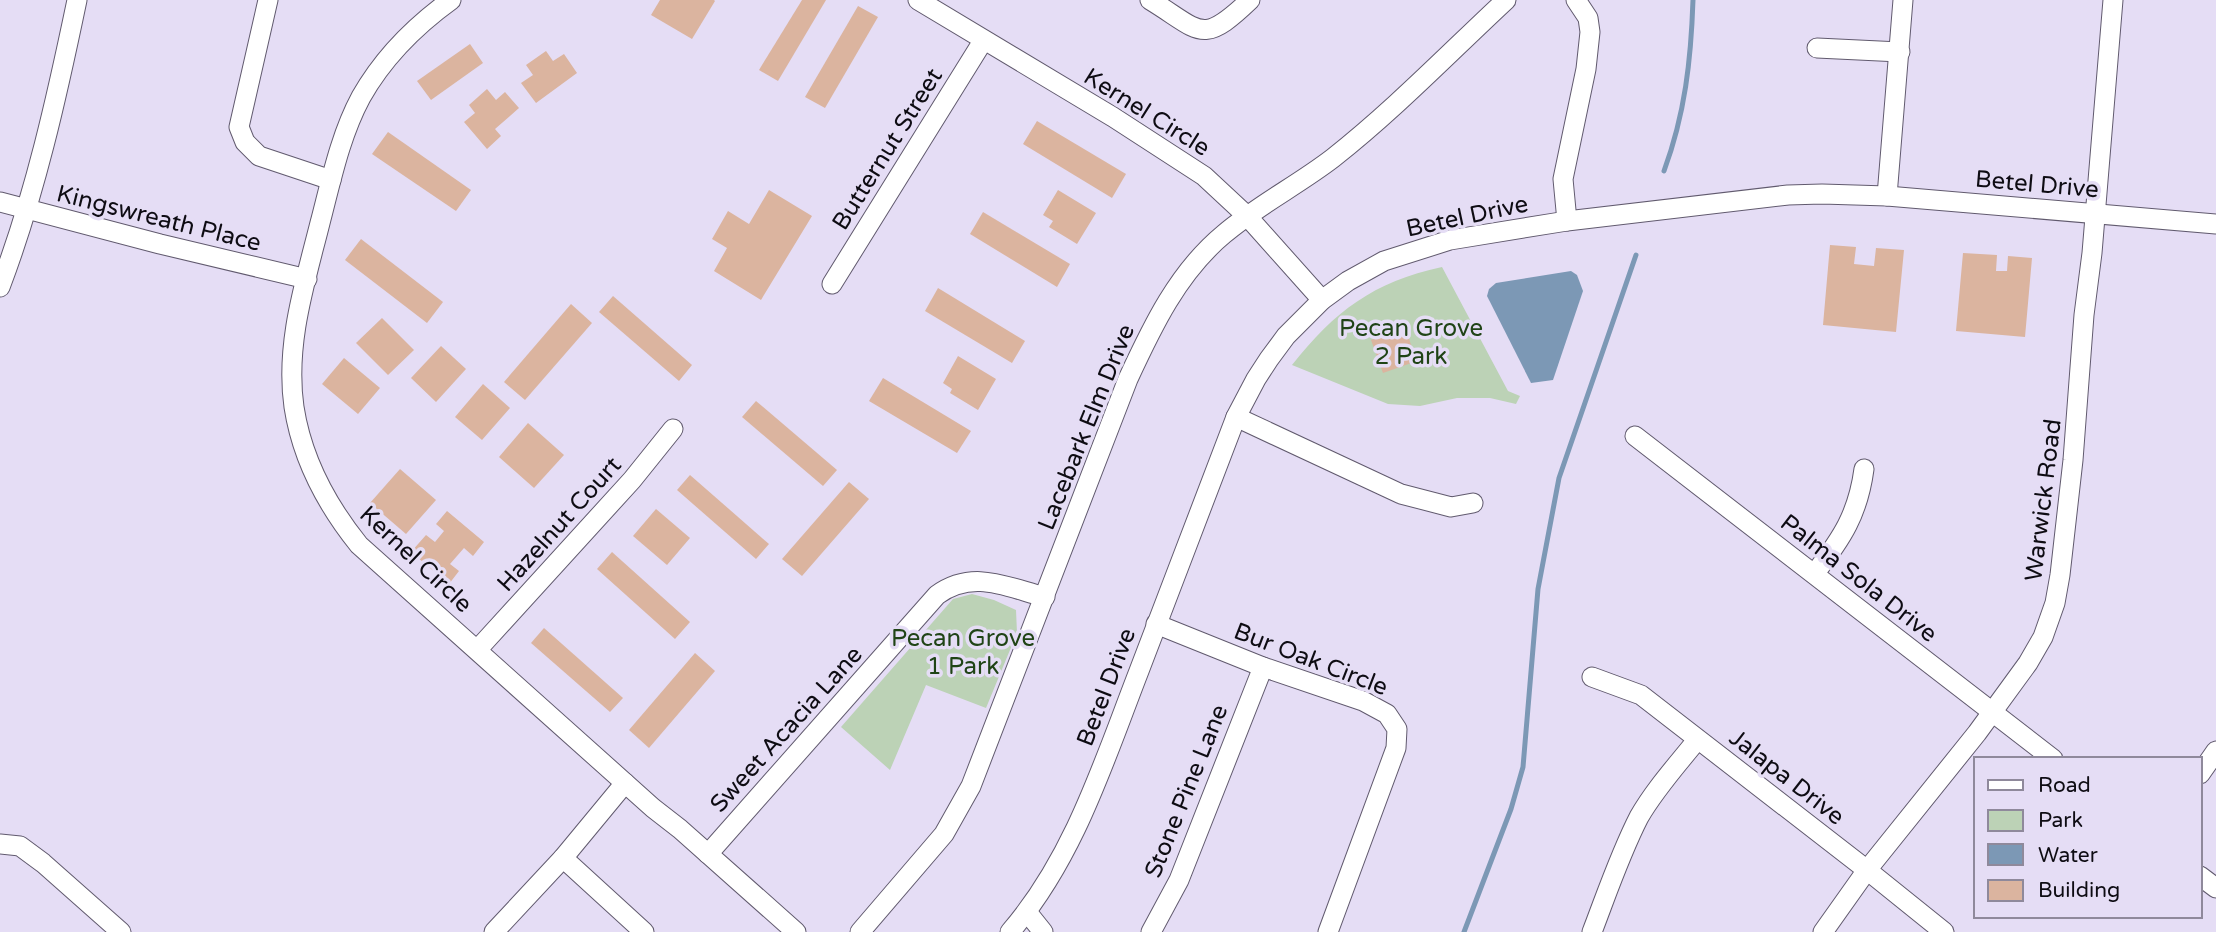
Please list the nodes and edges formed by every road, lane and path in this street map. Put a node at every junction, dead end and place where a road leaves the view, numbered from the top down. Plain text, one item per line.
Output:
1 (77, 0) edge
2 (268, 0) edge
3 (451, 0) edge
4 (918, 0) edge
5 (1150, 0) edge
6 (1250, 0) edge
7 (1506, 0) edge
8 (1576, 0) edge
9 (1903, 0) edge
10 (2113, 0) edge
11 (983, 41) junction
12 (1817, 48) dead end
13 (1900, 52) junction
14 (331, 180) junction
15 (1887, 196) junction
16 (0, 202) edge
17 (25, 208) junction
18 (2095, 213) junction
19 (1247, 216) junction
20 (1567, 221) junction
21 (2216, 224) edge
22 (307, 279) junction
23 (832, 284) dead end
24 (0, 287) edge
25 (1322, 300) junction
26 (1236, 417) junction
27 (673, 429) dead end
28 (1635, 436) dead end
29 (1864, 469) dead end
30 (1473, 503) dead end
31 (1815, 573) junction
32 (1045, 597) junction
33 (1157, 624) junction
34 (478, 649) junction
35 (1263, 667) junction
36 (1592, 677) dead end
37 (1993, 711) junction
38 (1698, 740) junction
39 (2216, 751) edge
40 (2050, 757) edge
41 (2202, 771) edge
42 (625, 783) junction
43 (0, 844) edge
44 (708, 854) junction
45 (563, 858) junction
46 (1867, 870) junction
47 (1027, 912) junction
48 (121, 932) edge
49 (494, 932) edge
50 (644, 932) edge
51 (796, 932) edge
52 (860, 932) edge
53 (1010, 932) edge
54 (1043, 932) edge
55 (1151, 932) edge
56 (1328, 932) edge
57 (1592, 932) edge
58 (1824, 932) edge
59 (1944, 932) edge

1 - 17 street
2 - 14 street
3 - 14 street, Kernel Circle
4 - 11 street, Kernel Circle
5 - 6 street
7 - 19 street, Lacebark Elm Drive
8 - 20 street
9 - 13 street
10 - 18 street, Warwick Road
11 - 19 street, Kernel Circle
11 - 23 street, Butternut Street
12 - 13 street
13 - 15 street
14 - 22 street, Kernel Circle
15 - 18 street, Betel Drive
15 - 20 street, Betel Drive
16 - 17 street, Kingswreath Place
17 - 22 street, Kingswreath Place
17 - 24 street
18 - 21 street, Betel Drive
18 - 37 street, Warwick Road
19 - 25 street, Kernel Circle
19 - 32 street, Lacebark Elm Drive
20 - 25 street, Betel Drive
22 - 34 street, Kernel Circle
25 - 26 street, Betel Drive
26 - 30 street
26 - 33 street, Betel Drive
27 - 34 street, Hazelnut Court
28 - 31 street, Palma Sola Drive
29 - 31 street
31 - 37 street, Palma Sola Drive
32 - 44 street, Sweet Acacia Lane
32 - 52 street, Lacebark Elm Drive
33 - 35 street, Bur Oak Circle
33 - 47 street, Betel Drive
34 - 42 street, Kernel Circle
35 - 55 street, Stone Pine Lane
35 - 56 street, Bur Oak Circle
36 - 38 street, Jalapa Drive
37 - 40 street, Palma Sola Drive
37 - 46 street, Warwick Road
38 - 46 street, Jalapa Drive
38 - 57 street
39 - 41 street
42 - 44 street, Kernel Circle
42 - 45 street
43 - 48 street
44 - 51 street, Kernel Circle
45 - 49 street
45 - 50 street
46 - 58 street, Warwick Road
46 - 59 street, Jalapa Drive
47 - 53 street, Betel Drive
47 - 54 street

